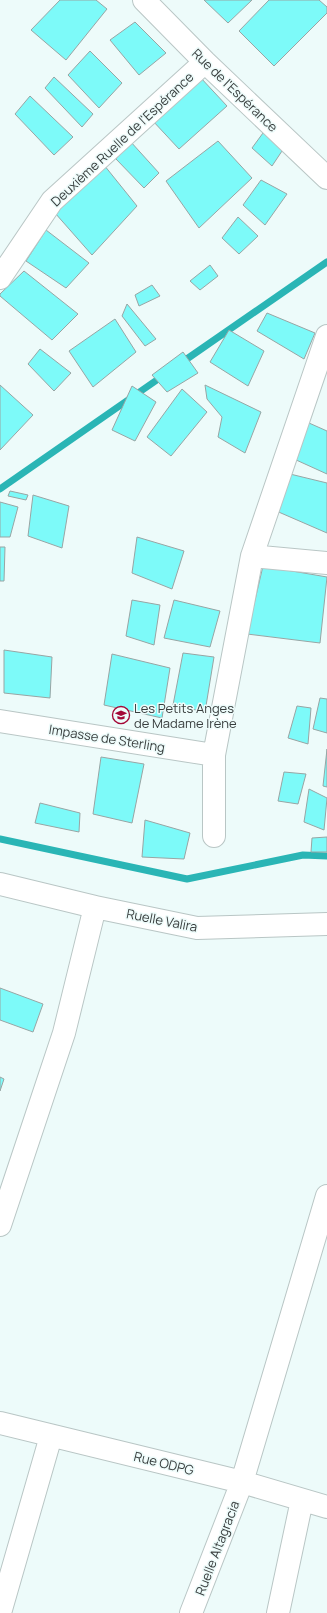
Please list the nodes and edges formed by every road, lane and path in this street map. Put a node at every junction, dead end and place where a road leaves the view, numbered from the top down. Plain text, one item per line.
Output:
1 (144, 0) edge
2 (205, 62) junction
3 (326, 177) edge
4 (0, 278) edge
5 (326, 345) edge
6 (252, 556) junction
7 (327, 562) edge
8 (0, 721) edge
9 (214, 755) junction
10 (214, 836) dead end
11 (0, 884) edge
12 (95, 907) junction
13 (327, 924) edge
14 (327, 1196) edge
15 (0, 1225) edge
16 (0, 1423) edge
17 (51, 1436) junction
18 (242, 1482) junction
19 (302, 1500) junction
20 (327, 1507) edge
21 (0, 1613) edge
22 (191, 1613) edge
23 (278, 1613) edge

1 - 2 street, Rue de l'Espérance
2 - 3 street, Rue de l'Espérance
2 - 4 street, Deuxième Ruelle de l'Espérance
5 - 6 street
6 - 7 street
6 - 9 street
8 - 9 street, Impasse de Sterling
9 - 10 street
11 - 12 street, Ruelle Valira
12 - 13 street, Ruelle Valira
12 - 15 street
14 - 18 street, Ruelle Altagracia
16 - 17 street, Rue ODPG
17 - 18 street, Rue ODPG
17 - 21 street
18 - 19 street, Rue ODPG
18 - 22 street, Ruelle Altagracia
19 - 20 street, Rue ODPG
19 - 23 street

